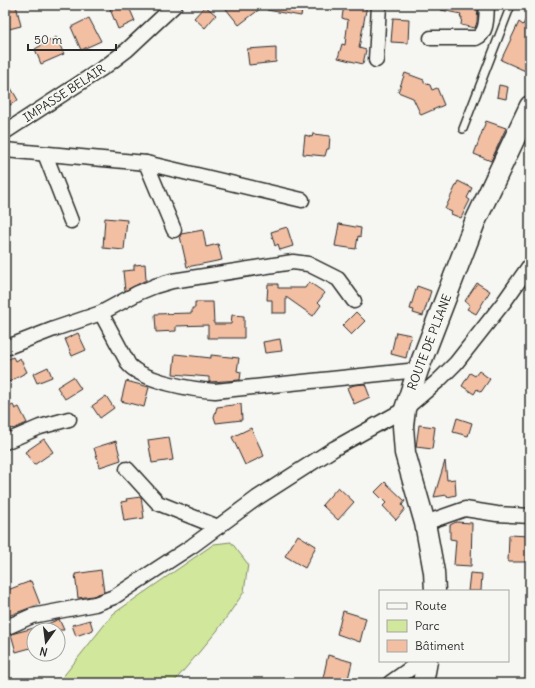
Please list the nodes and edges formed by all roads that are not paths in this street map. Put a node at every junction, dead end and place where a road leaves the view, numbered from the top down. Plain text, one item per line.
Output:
1 (175, 5) edge
2 (379, 5) edge
3 (487, 5) edge
4 (511, 5) edge
5 (431, 38) dead end
6 (376, 60) dead end
7 (530, 106) edge
8 (463, 129) dead end
9 (5, 132) edge
10 (5, 150) edge
11 (45, 154) junction
12 (146, 163) junction
13 (302, 200) dead end
14 (71, 221) dead end
15 (174, 230) dead end
16 (530, 265) edge
17 (354, 301) dead end
18 (100, 312) junction
19 (5, 348) edge
20 (418, 370) junction
21 (405, 409) junction
22 (69, 419) dead end
23 (5, 442) edge
24 (128, 469) dead end
25 (530, 516) edge
26 (425, 523) junction
27 (218, 527) junction
28 (436, 590) edge
29 (5, 628) edge
30 (420, 662) edge
31 (428, 662) edge
32 (390, 683) edge
33 (425, 683) edge

1 - 9 street, IMPASSE BELAIR
2 - 6 street
3 - 5 street
4 - 8 lane
7 - 20 street, ROUTE DE PLIANE
10 - 11 street
11 - 12 street
11 - 14 street
12 - 13 street
12 - 15 street
16 - 21 street
17 - 18 street
18 - 19 street
18 - 20 street
20 - 21 street, ROUTE DE PLIANE
21 - 26 street, ROUTE DE PLIANE
21 - 27 street
22 - 23 street
24 - 27 street
25 - 26 street
26 - 28 street, ROUTE DE PLIANE
27 - 29 street
30 - 32 street
31 - 33 street

